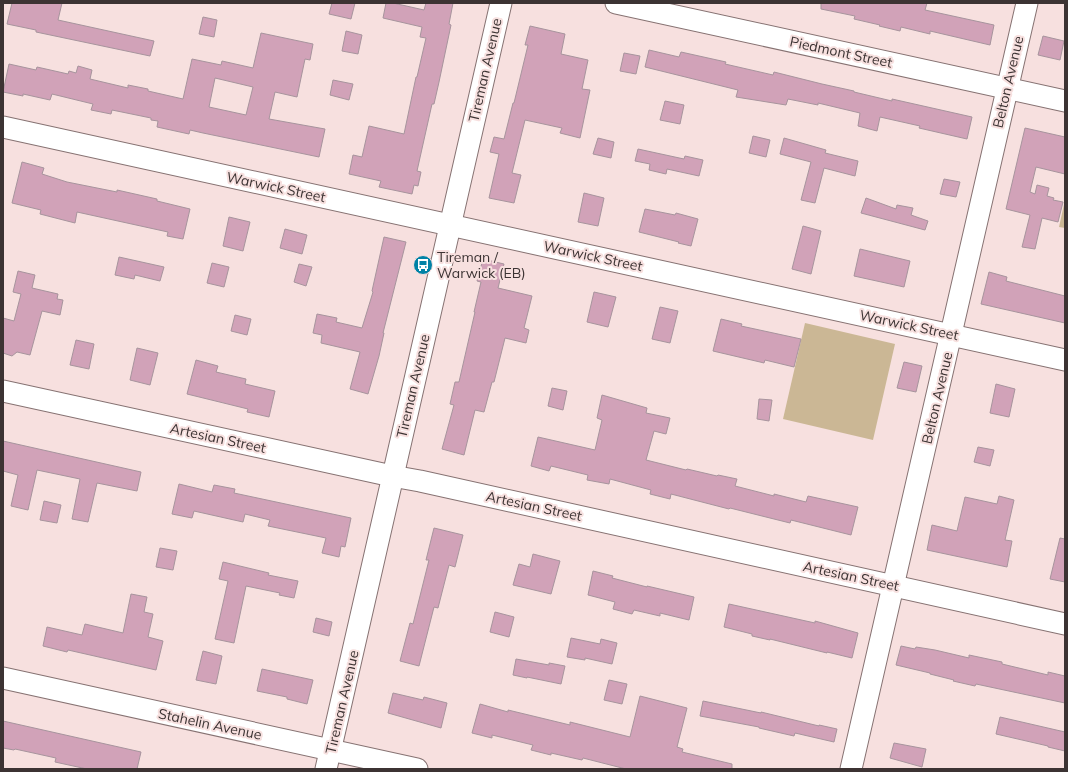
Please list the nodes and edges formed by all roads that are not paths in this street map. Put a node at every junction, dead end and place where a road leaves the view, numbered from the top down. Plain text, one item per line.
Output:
1 (501, 3) edge
2 (616, 3) edge
3 (1026, 3) edge
4 (1006, 88) junction
5 (1065, 101) edge
6 (3, 127) edge
7 (450, 224) junction
8 (951, 334) junction
9 (1065, 360) edge
10 (3, 391) edge
11 (392, 476) junction
12 (893, 586) junction
13 (1065, 624) edge
14 (3, 678) edge
15 (329, 760) edge
16 (417, 769) edge
17 (851, 769) edge

1 - 7 street, Tireman Avenue
2 - 4 street, Piedmont Street
3 - 4 street, Belton Avenue
4 - 5 street, Piedmont Street
4 - 8 street, Belton Avenue
6 - 7 street, Warwick Street
7 - 8 street, Warwick Street
7 - 11 street, Tireman Avenue
8 - 9 street, Warwick Street
8 - 12 street, Belton Avenue
10 - 11 street, Artesian Street
11 - 12 street, Artesian Street
11 - 15 street, Tireman Avenue
12 - 13 street, Artesian Street
12 - 17 street, Belton Avenue
14 - 15 street, Stahelin Avenue
15 - 16 street, Stahelin Avenue

